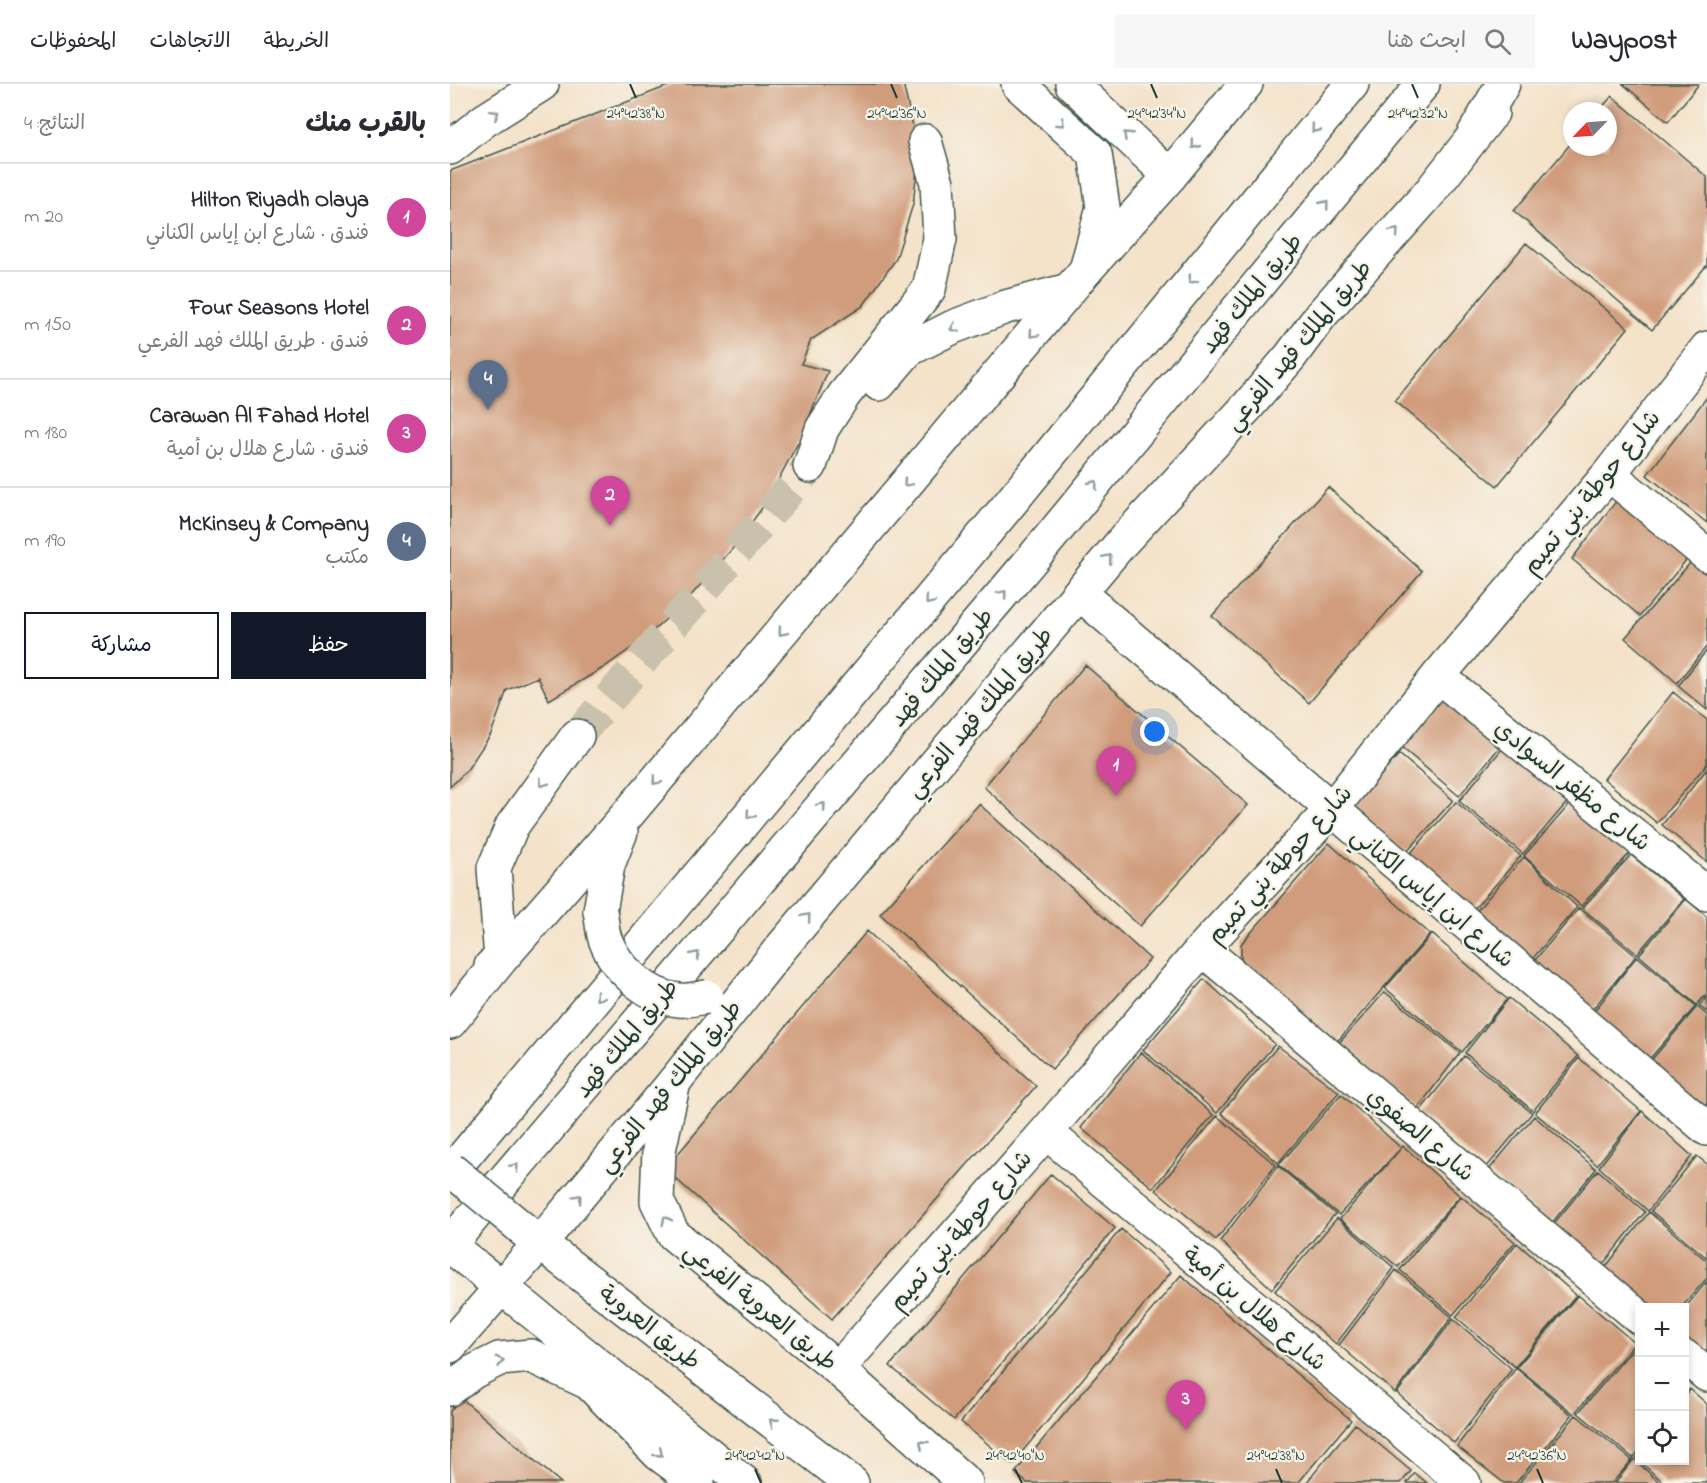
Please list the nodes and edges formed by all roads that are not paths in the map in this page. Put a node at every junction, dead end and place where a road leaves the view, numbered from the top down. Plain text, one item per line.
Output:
1 (542, 84) edge
2 (1018, 84) edge
3 (1050, 84) edge
4 (1246, 84) edge
5 (1352, 84) edge
6 (1423, 84) edge
7 (1503, 84) edge
8 (1516, 84) edge
9 (1079, 90) edge
10 (1474, 134) junction
11 (925, 141) dead end
12 (450, 148) edge
13 (1170, 176) junction
14 (1077, 280) junction
15 (1707, 348) edge
16 (1609, 474) junction
17 (1707, 555) edge
18 (1079, 593) junction
19 (1438, 676) junction
20 (577, 735) tunnel mouth
21 (1331, 810) junction
22 (628, 814) junction
23 (1707, 894) edge
24 (781, 948) junction
25 (1202, 949) junction
26 (501, 959) junction
27 (450, 994) edge
28 (450, 1022) edge
29 (674, 1082) junction
30 (1707, 1130) edge
31 (1046, 1132) junction
32 (450, 1171) edge
33 (532, 1236) junction
34 (450, 1245) edge
35 (493, 1280) junction
36 (1635, 1314) edge
37 (540, 1318) junction
38 (450, 1346) edge
39 (1685, 1357) edge
40 (838, 1369) junction
41 (1707, 1376) edge
42 (589, 1383) junction
43 (450, 1389) edge
44 (637, 1397) junction
45 (698, 1483) edge
46 (745, 1483) edge
47 (852, 1483) edge
48 (966, 1483) edge
49 (1464, 1483) edge

12 -> 1 main road
2 -> 14 main road
3 - 9 main road
4 -> 13 main road
5 -> 32 main road, طريق الملك فهد
34 -> 6 main road, طريق الملك فهد
7 - 10 main road
8 - 10 main road, طريق الملك فهد الفرعي
13 -> 9 main road
18 -> 10 main road, طريق الملك فهد الفرعي
14 -> 11 main road
13 - 14 main road
14 -> 22 main road
15 - 16 main road, شارع حوطة بني تميم
16 - 17 main road
16 - 19 main road, شارع حوطة بني تميم
18 - 21 main road, شارع ابن إياس الكناني
24 -> 18 main road, طريق الملك فهد الفرعي
19 - 21 main road, شارع حوطة بني تميم
19 - 23 main road, شارع مظفر السوادي
20 -> 26 main road
21 - 25 main road, شارع حوطة بني تميم
21 - 30 main road, شارع ابن إياس الكناني
22 - 24 main road, bridge
22 - 26 main road
24 - 29 main road, طريق الملك فهد الفرعي
25 - 31 main road, شارع حوطة بني تميم
25 - 36 main road, شارع الصفوي
26 - 27 main road
26 - 28 main road
33 -> 29 main road, طريق الملك فهد الفرعي
40 -> 29 main road, طريق العروبة الفرعي
31 - 40 main road, شارع حوطة بني تميم
31 - 49 main road, شارع هلال بن أمية
32 - 33 main road, طريق العروبة, bridge
33 - 35 main road, طريق الملك فهد الفرعي
47 -> 33 main road, طريق العروبة
34 - 35 main road
35 - 37 main road
35 - 38 main road, طريق الملك فهد الفرعي
37 - 42 main road
37 - 44 main road
39 - 41 main road
48 -> 40 main road, طريق العروبة الفرعي
43 -> 42 main road
42 - 44 main road
42 -> 45 main road
44 - 46 main road

